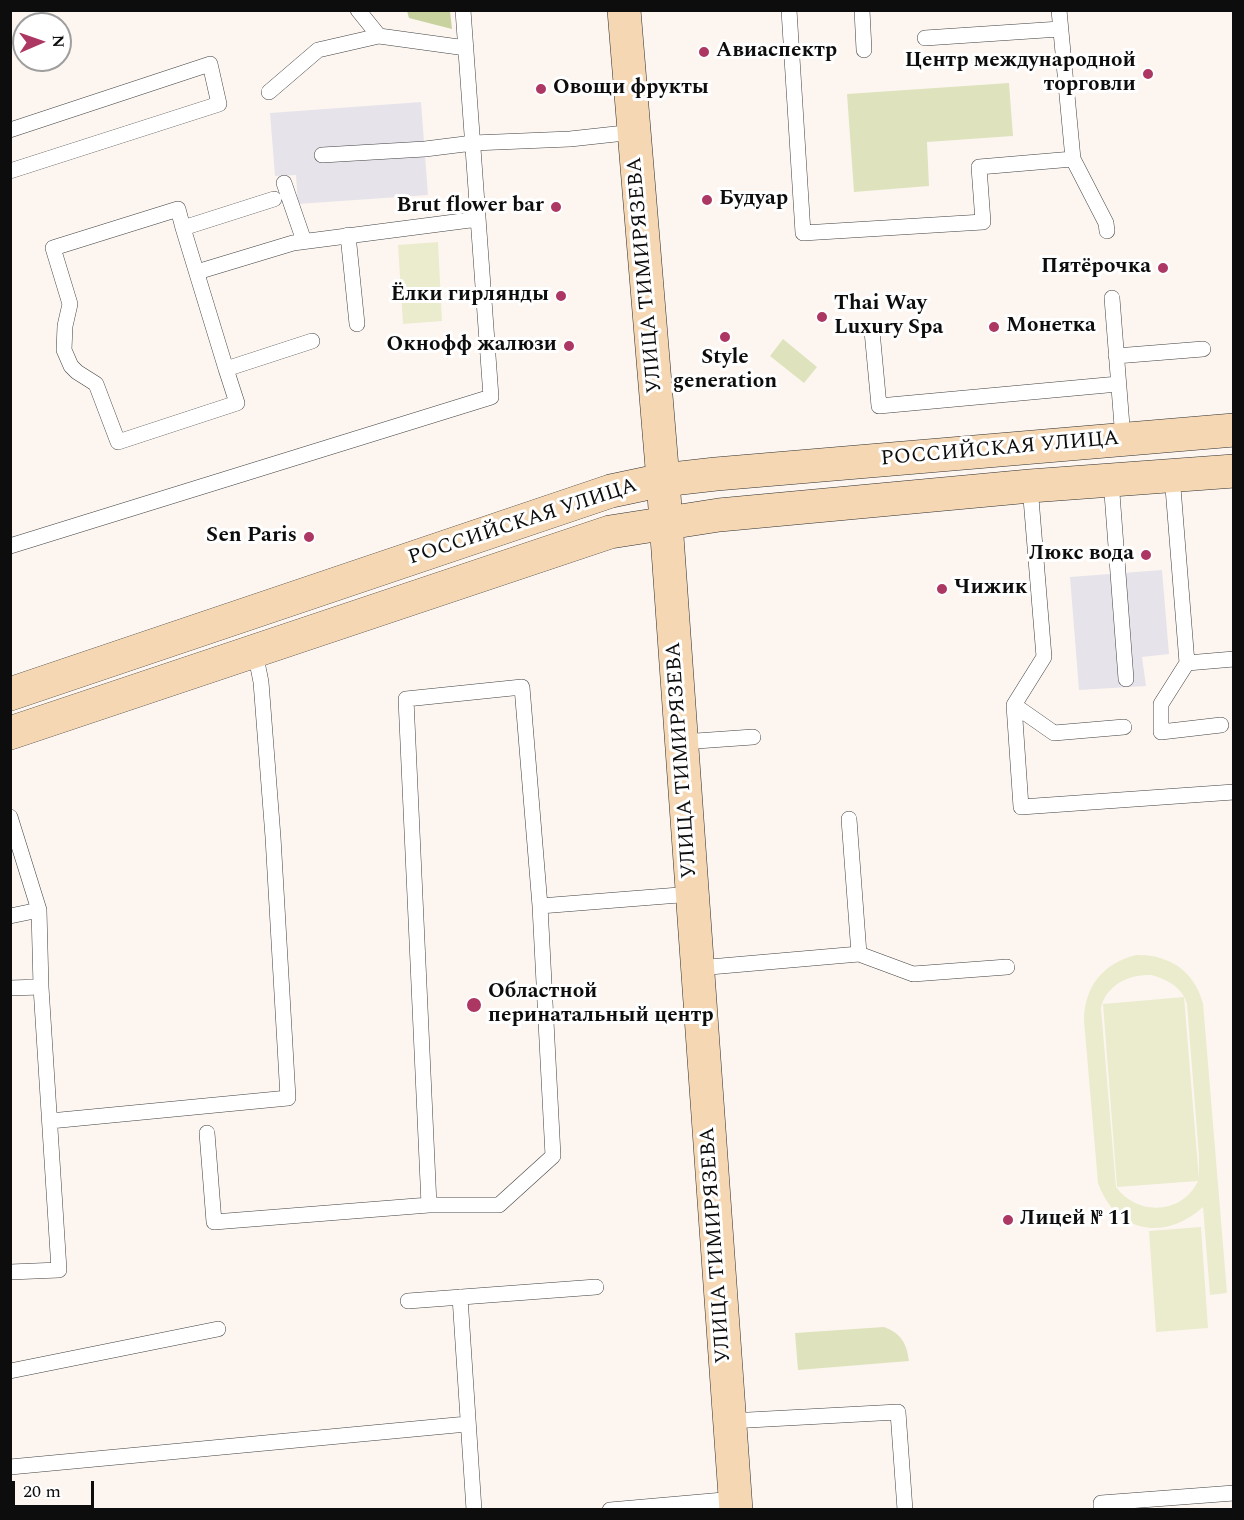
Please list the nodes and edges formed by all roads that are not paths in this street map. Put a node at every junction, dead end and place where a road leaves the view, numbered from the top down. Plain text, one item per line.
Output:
1 (358, 10) edge
2 (463, 10) edge
3 (624, 10) edge
4 (789, 10) edge
5 (862, 10) edge
6 (1059, 10) edge
7 (1060, 29) junction
8 (379, 36) junction
9 (925, 38) dead end
10 (466, 48) junction
11 (864, 50) dead end
12 (269, 92) dead end
13 (10, 130) edge
14 (634, 132) junction
15 (473, 143) junction
16 (322, 155) dead end
17 (1073, 159) junction
18 (10, 171) edge
19 (284, 183) dead end
20 (273, 199) dead end
21 (478, 219) junction
22 (183, 228) junction
23 (1107, 231) dead end
24 (348, 235) junction
25 (304, 241) junction
26 (197, 272) junction
27 (1112, 298) dead end
28 (357, 324) dead end
29 (872, 331) dead end
30 (312, 341) dead end
31 (1203, 349) dead end
32 (1116, 356) junction
33 (226, 369) junction
34 (1118, 384) junction
35 (1233, 430) edge
36 (1123, 439) junction
37 (1233, 471) edge
38 (1172, 475) junction
39 (663, 480) junction
40 (1111, 480) junction
41 (1030, 486) junction
42 (666, 522) junction
43 (10, 546) edge
44 (255, 652) junction
45 (1233, 659) edge
46 (1187, 663) junction
47 (1126, 679) dead end
48 (10, 694) edge
49 (1014, 705) junction
50 (1221, 725) dead end
51 (1124, 727) dead end
52 (10, 734) edge
53 (753, 737) dead end
54 (682, 742) junction
55 (1233, 792) edge
56 (10, 817) edge
57 (849, 819) dead end
58 (692, 894) junction
59 (540, 906) junction
60 (39, 910) junction
61 (10, 916) edge
62 (859, 954) junction
63 (1007, 967) dead end
64 (698, 968) junction
65 (41, 987) junction
66 (10, 988) edge
67 (50, 1121) junction
68 (207, 1133) dead end
69 (429, 1205) junction
70 (10, 1272) edge
71 (596, 1287) dead end
72 (460, 1297) junction
73 (408, 1301) dead end
74 (218, 1329) dead end
75 (10, 1371) edge
76 (730, 1421) junction
77 (468, 1424) junction
78 (10, 1467) edge
79 (1233, 1493) edge
80 (736, 1504) edge
81 (474, 1509) edge
82 (610, 1509) edge
83 (905, 1509) edge
84 (1101, 1509) edge

1 - 8 lane
2 - 10 lane
3 - 14 main road, УЛИЦА ТИМИРЯЗЕВА
4 - 17 lane
5 - 11 lane
6 - 7 lane
7 - 9 lane
7 - 17 lane
8 - 10 lane
8 - 12 lane
10 - 15 lane
13 - 18 lane
14 - 15 lane
14 - 39 main road, УЛИЦА ТИМИРЯЗЕВА
15 - 16 lane
15 - 21 lane
17 - 23 lane
19 - 25 lane
20 - 22 lane
21 - 24 lane
21 - 43 lane
22 - 26 lane
22 - 33 lane
24 - 25 lane
24 - 28 lane
25 - 26 lane
26 - 33 lane
27 - 32 lane
29 - 34 lane
30 - 33 lane
31 - 32 lane
32 - 34 lane
34 - 36 lane
35 - 36 main road, РОССИЙСКАЯ УЛИЦА
36 - 39 main road, РОССИЙСКАЯ УЛИЦА
37 - 38 main road, РОССИЙСКАЯ УЛИЦА
38 - 40 main road, РОССИЙСКАЯ УЛИЦА
38 - 46 lane
39 - 42 main road, УЛИЦА ТИМИРЯЗЕВА
39 - 48 main road, РОССИЙСКАЯ УЛИЦА
40 - 41 main road, РОССИЙСКАЯ УЛИЦА
40 - 47 lane
41 - 42 main road, РОССИЙСКАЯ УЛИЦА
41 - 49 lane
42 - 44 main road, РОССИЙСКАЯ УЛИЦА
42 - 54 main road, УЛИЦА ТИМИРЯЗЕВА
44 - 52 main road, РОССИЙСКАЯ УЛИЦА
44 - 67 lane
45 - 46 lane
46 - 50 lane
49 - 51 lane
49 - 55 lane
53 - 54 lane
54 - 58 main road, УЛИЦА ТИМИРЯЗЕВА
56 - 60 lane
57 - 62 lane
58 - 59 lane
58 - 64 main road, УЛИЦА ТИМИРЯЗЕВА
59 - 69 lane
59 - 69 lane
60 - 61 lane
60 - 65 lane
62 - 63 lane
62 - 64 lane
64 - 76 main road, УЛИЦА ТИМИРЯЗЕВА
65 - 66 lane
65 - 67 lane
67 - 70 lane
68 - 69 lane
71 - 72 lane
72 - 73 lane
72 - 77 lane
74 - 75 lane
76 - 80 main road, УЛИЦА ТИМИРЯЗЕВА
76 - 83 lane
77 - 78 lane
77 - 81 lane
79 - 84 lane
80 - 82 lane

